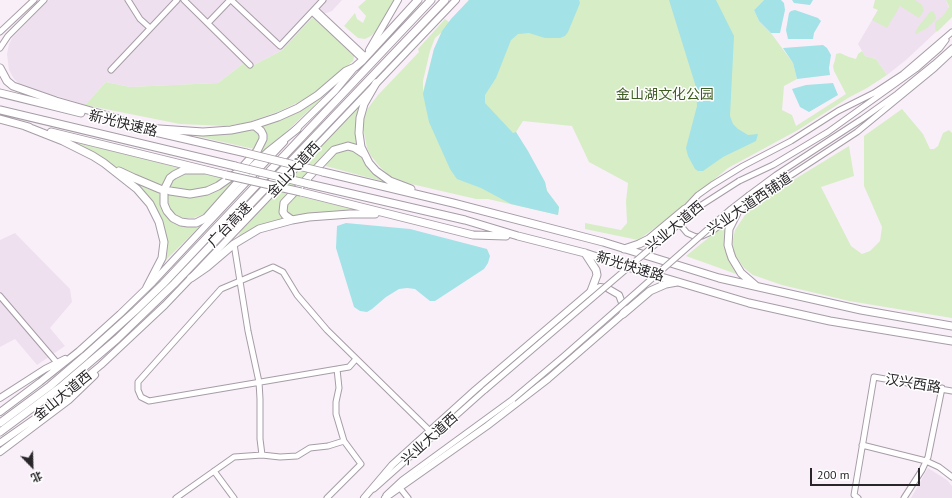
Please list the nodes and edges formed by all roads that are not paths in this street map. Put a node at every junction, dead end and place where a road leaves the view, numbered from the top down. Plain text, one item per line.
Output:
1 (34, 0) edge
2 (44, 0) edge
3 (128, 0) edge
4 (177, 0) edge
5 (184, 0) edge
6 (231, 0) edge
7 (323, 0) edge
8 (398, 0) edge
9 (418, 0) edge
10 (431, 0) edge
11 (445, 0) edge
12 (456, 0) edge
13 (314, 10) junction
14 (208, 23) junction
15 (150, 28) junction
16 (0, 32) edge
17 (952, 33) edge
18 (0, 48) edge
19 (952, 48) edge
20 (952, 52) edge
21 (363, 57) junction
22 (250, 65) dead end
23 (355, 67) junction
24 (0, 68) edge
25 (111, 70) dead end
26 (376, 83) junction
27 (0, 93) edge
28 (0, 110) edge
29 (0, 119) edge
30 (25, 126) junction
31 (251, 126) junction
32 (131, 127) junction
33 (297, 128) junction
34 (364, 154) junction
35 (104, 163) junction
36 (204, 170) junction
37 (160, 188) dead end
38 (170, 191) dead end
39 (684, 209) junction
40 (737, 213) junction
41 (392, 215) junction
42 (501, 216) junction
43 (292, 220) junction
44 (518, 236) junction
45 (234, 244) junction
46 (623, 249) junction
47 (585, 253) junction
48 (191, 278) junction
49 (240, 281) junction
50 (679, 282) junction
51 (147, 287) junction
52 (758, 288) junction
53 (592, 291) junction
54 (0, 296) edge
55 (623, 314) junction
56 (952, 326) edge
57 (952, 341) edge
58 (115, 352) junction
59 (356, 359) junction
60 (58, 365) junction
61 (337, 369) junction
62 (258, 382) junction
63 (942, 388) junction
64 (952, 391) edge
65 (0, 398) edge
66 (0, 412) edge
67 (0, 423) edge
68 (430, 431) junction
69 (0, 432) edge
70 (344, 441) junction
71 (1, 443) edge
72 (862, 445) junction
73 (0, 452) edge
74 (262, 455) junction
75 (926, 461) junction
76 (214, 471) junction
77 (952, 476) edge
78 (400, 488) junction
79 (387, 494) edge
80 (856, 497) edge
81 (176, 498) edge
82 (234, 498) edge
83 (327, 498) edge
84 (364, 498) edge
85 (382, 498) edge
86 (408, 498) edge
87 (904, 498) edge

1 - 16 street
2 - 18 street
3 - 15 street
4 - 15 street
5 - 14 street
6 - 13 street
6 - 14 street
7 - 13 street
8 - 21 main road, 金山大道西
9 - 23 highway
10 - 67 highway, 广台高速
11 - 69 highway, 广台高速
12 - 26 main road, 金山大道西
13 - 21 street
14 - 22 street
15 - 25 street
17 - 39 street
17 - 84 street, 兴业大道西, bridge
19 - 79 street, 兴业大道西, bridge
20 - 40 street, 兴业大道西铺道
21 - 23 main road, 金山大道西
23 - 31 highway
23 - 33 main road, 金山大道西
24 - 32 highway
26 - 34 highway
26 - 48 main road, 金山大道西
27 - 32 highway, 新光快速路
28 - 44 highway, 新光快速路, bridge
29 - 30 highway
30 - 35 highway
30 - 36 highway
31 - 32 highway
31 - 38 highway
32 - 42 highway, 新光快速路, bridge
33 - 36 highway
33 - 51 main road, 金山大道西
34 - 42 highway
34 - 43 highway
35 - 37 highway
35 - 51 highway
36 - 41 highway, bridge
39 - 40 street, 兴业大道西铺道
39 - 46 highway
40 - 52 highway
41 - 43 highway
41 - 44 highway
42 - 46 highway, 新光快速路
43 - 45 highway
44 - 47 highway, 新光快速路
45 - 48 highway
45 - 49 street
46 - 52 highway, 新光快速路
47 - 50 highway, 新光快速路
47 - 53 highway
48 - 58 main road, 金山大道西
49 - 59 street
49 - 62 street
49 - 62 street
50 - 55 highway
50 - 57 highway, 新光快速路
51 - 60 main road, 金山大道西
52 - 56 highway, 新光快速路
53 - 55 main road
53 - 68 main road
54 - 60 street
55 - 78 main road
58 - 71 main road, 金山大道西
58 - 73 main road
59 - 61 street
59 - 68 street
60 - 65 main road
60 - 66 main road, 金山大道西
61 - 62 street
61 - 70 street
62 - 74 street
63 - 64 street, 汉兴西路
63 - 72 street, 汉兴西路
63 - 75 street
68 - 84 main road
70 - 74 street
70 - 83 street
72 - 75 street
72 - 80 street
74 - 76 street
75 - 77 street
75 - 87 street
76 - 81 street
76 - 82 street
78 - 79 main road
78 - 86 street
79 - 85 street, 兴业大道西

